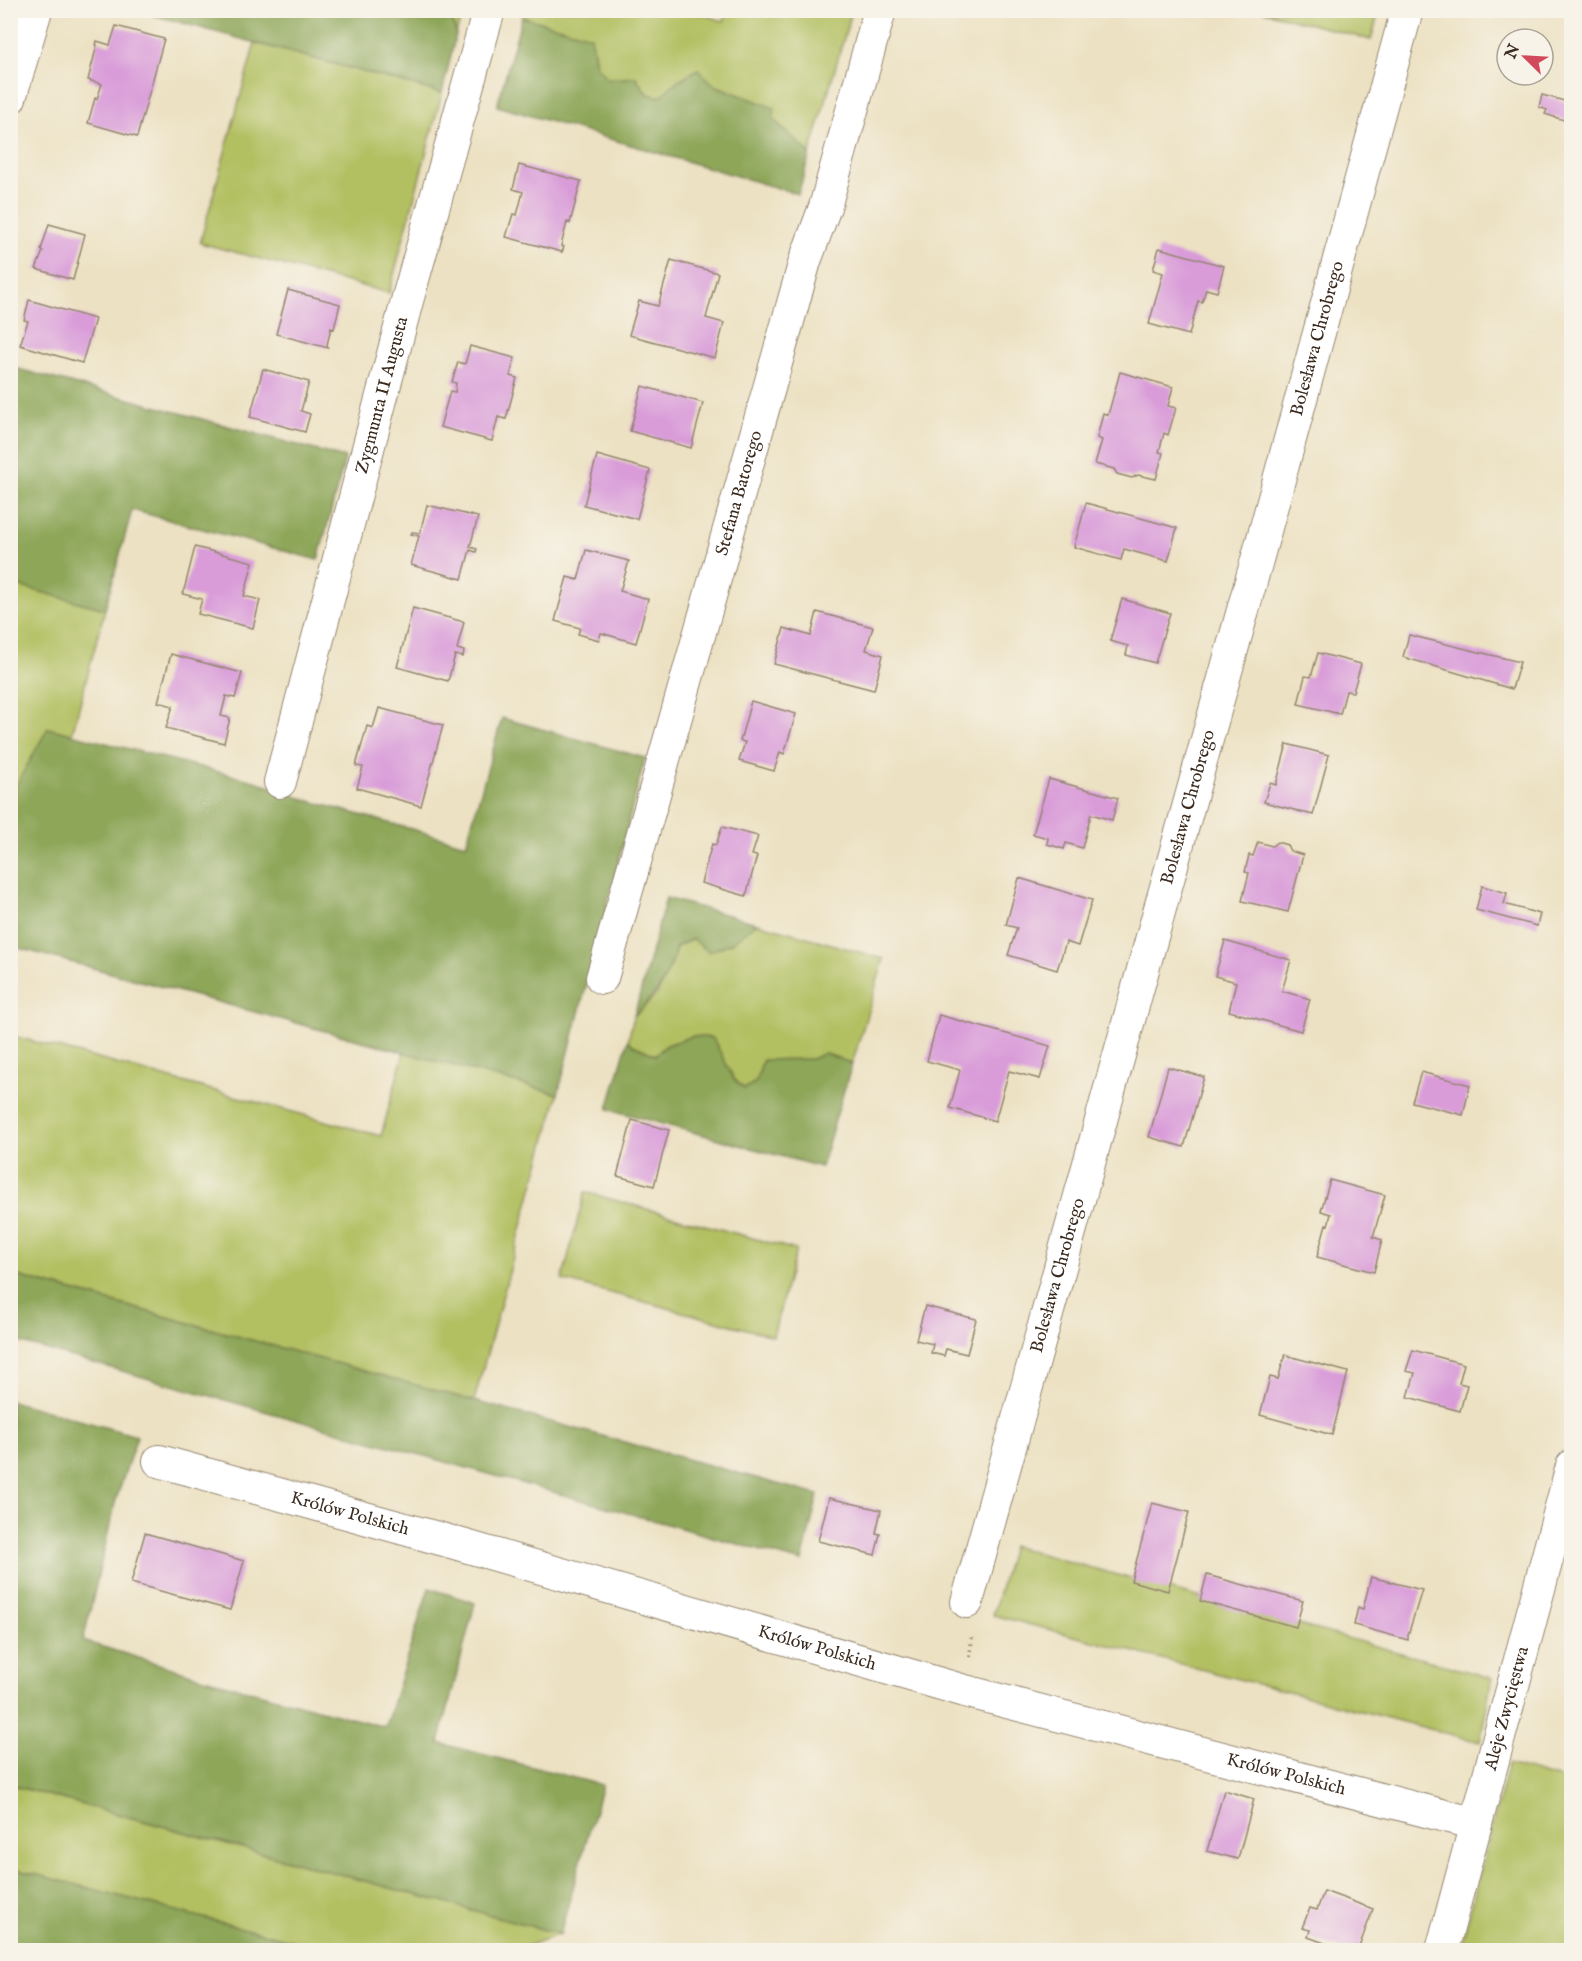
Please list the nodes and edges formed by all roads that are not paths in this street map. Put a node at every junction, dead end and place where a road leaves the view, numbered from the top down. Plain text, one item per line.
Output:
1 (36, 10) edge
2 (489, 10) edge
3 (880, 10) edge
4 (1407, 10) edge
5 (10, 98) edge
6 (280, 782) dead end
7 (602, 978) dead end
8 (159, 1461) dead end
9 (1572, 1466) edge
10 (967, 1602) road end
11 (1476, 1824) junction
12 (1442, 1950) edge

1 - 5 street
2 - 6 street, Zygmunta II Augusta
3 - 7 street, Stefana Batorego
4 - 10 street, Bolesława Chrobrego
8 - 11 street, Królów Polskich
9 - 11 street, Aleje Zwycięstwa
11 - 12 street, Aleje Zwycięstwa

